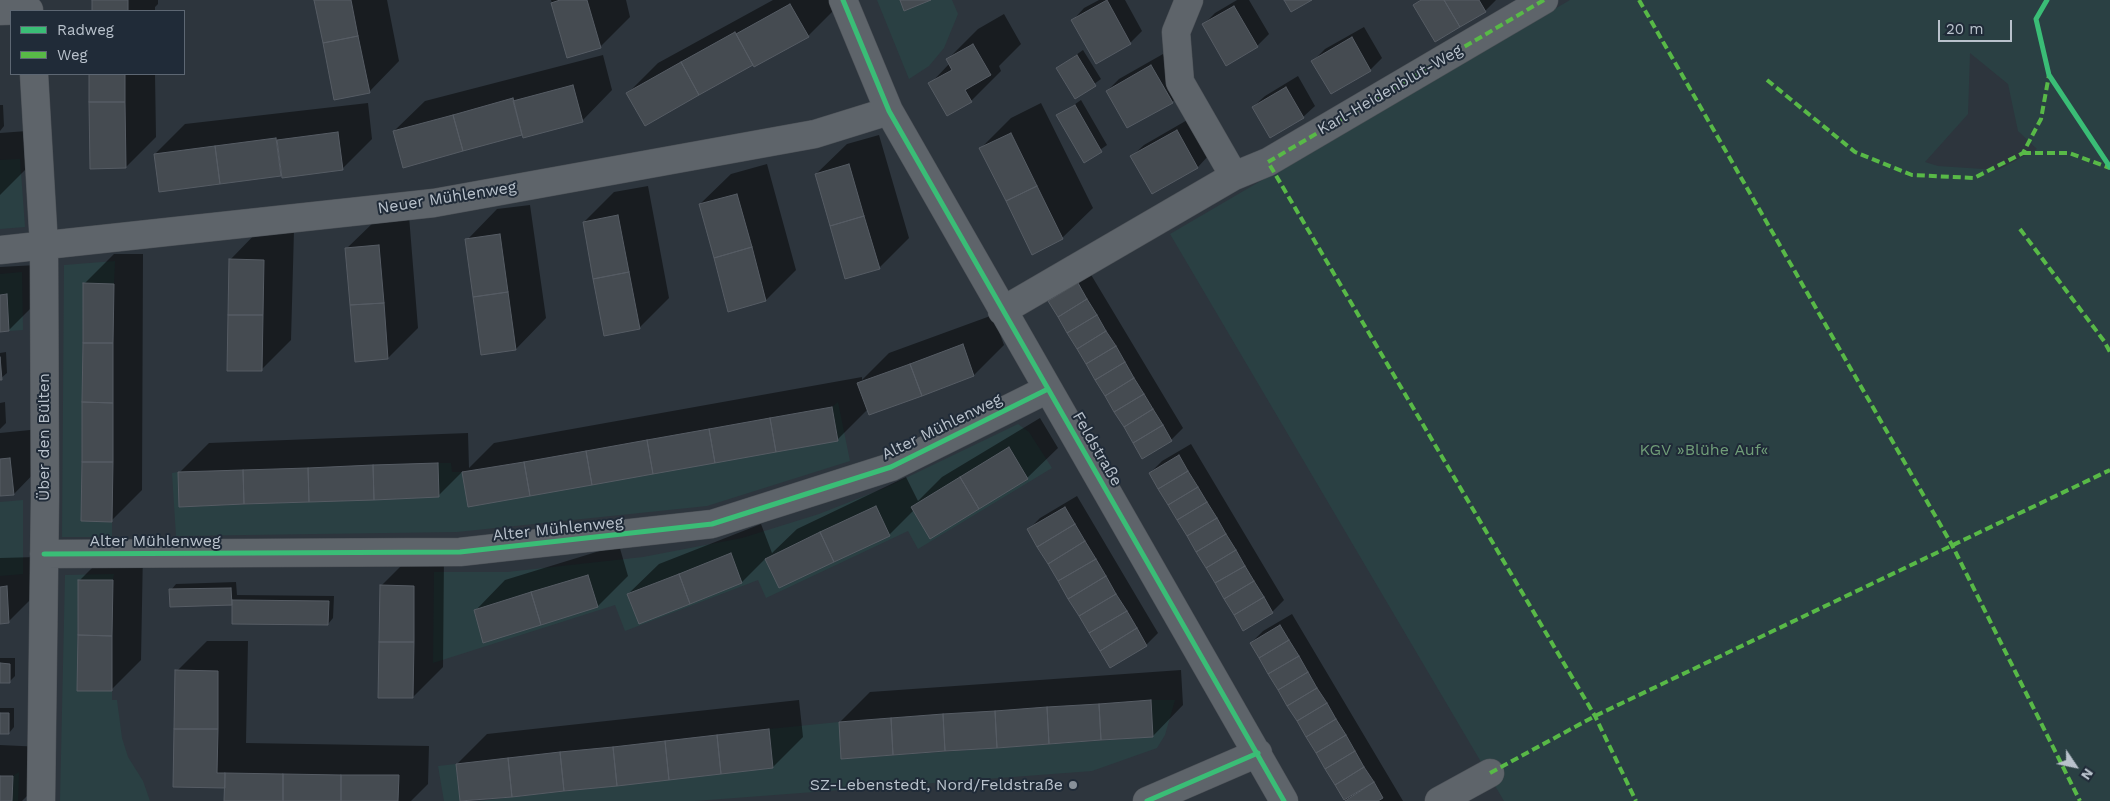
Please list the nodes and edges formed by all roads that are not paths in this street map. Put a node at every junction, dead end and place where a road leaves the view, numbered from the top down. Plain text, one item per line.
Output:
1 (843, 0) edge
2 (1190, 0) edge
3 (1544, 0) edge
4 (28, 7) edge
5 (0, 11) edge
6 (34, 75) edge
7 (889, 110) junction
8 (1234, 176) junction
9 (44, 246) junction
10 (0, 250) edge
11 (1002, 311) junction
12 (1048, 389) junction
13 (44, 554) junction
14 (1258, 753) junction
15 (1490, 773) dead end
16 (41, 801) edge
17 (1147, 801) edge
18 (1284, 801) edge
19 (1439, 801) edge

1 - 7 street, Feldstraße
2 - 8 street
3 - 8 street, Karl-Heidenblut-Weg
4 - 5 street
6 - 9 street, Über den Bülten
7 - 9 street, Neuer Mühlenweg
7 - 11 street, Feldstraße
8 - 11 street, Karl-Heidenblut-Weg
9 - 10 street, Neuer Mühlenweg
9 - 13 street, Über den Bülten
11 - 12 street, Feldstraße
12 - 13 street, Alter Mühlenweg
12 - 14 street, Feldstraße
13 - 16 street, Über den Bülten
14 - 17 street
14 - 18 street, Feldstraße
15 - 19 street

